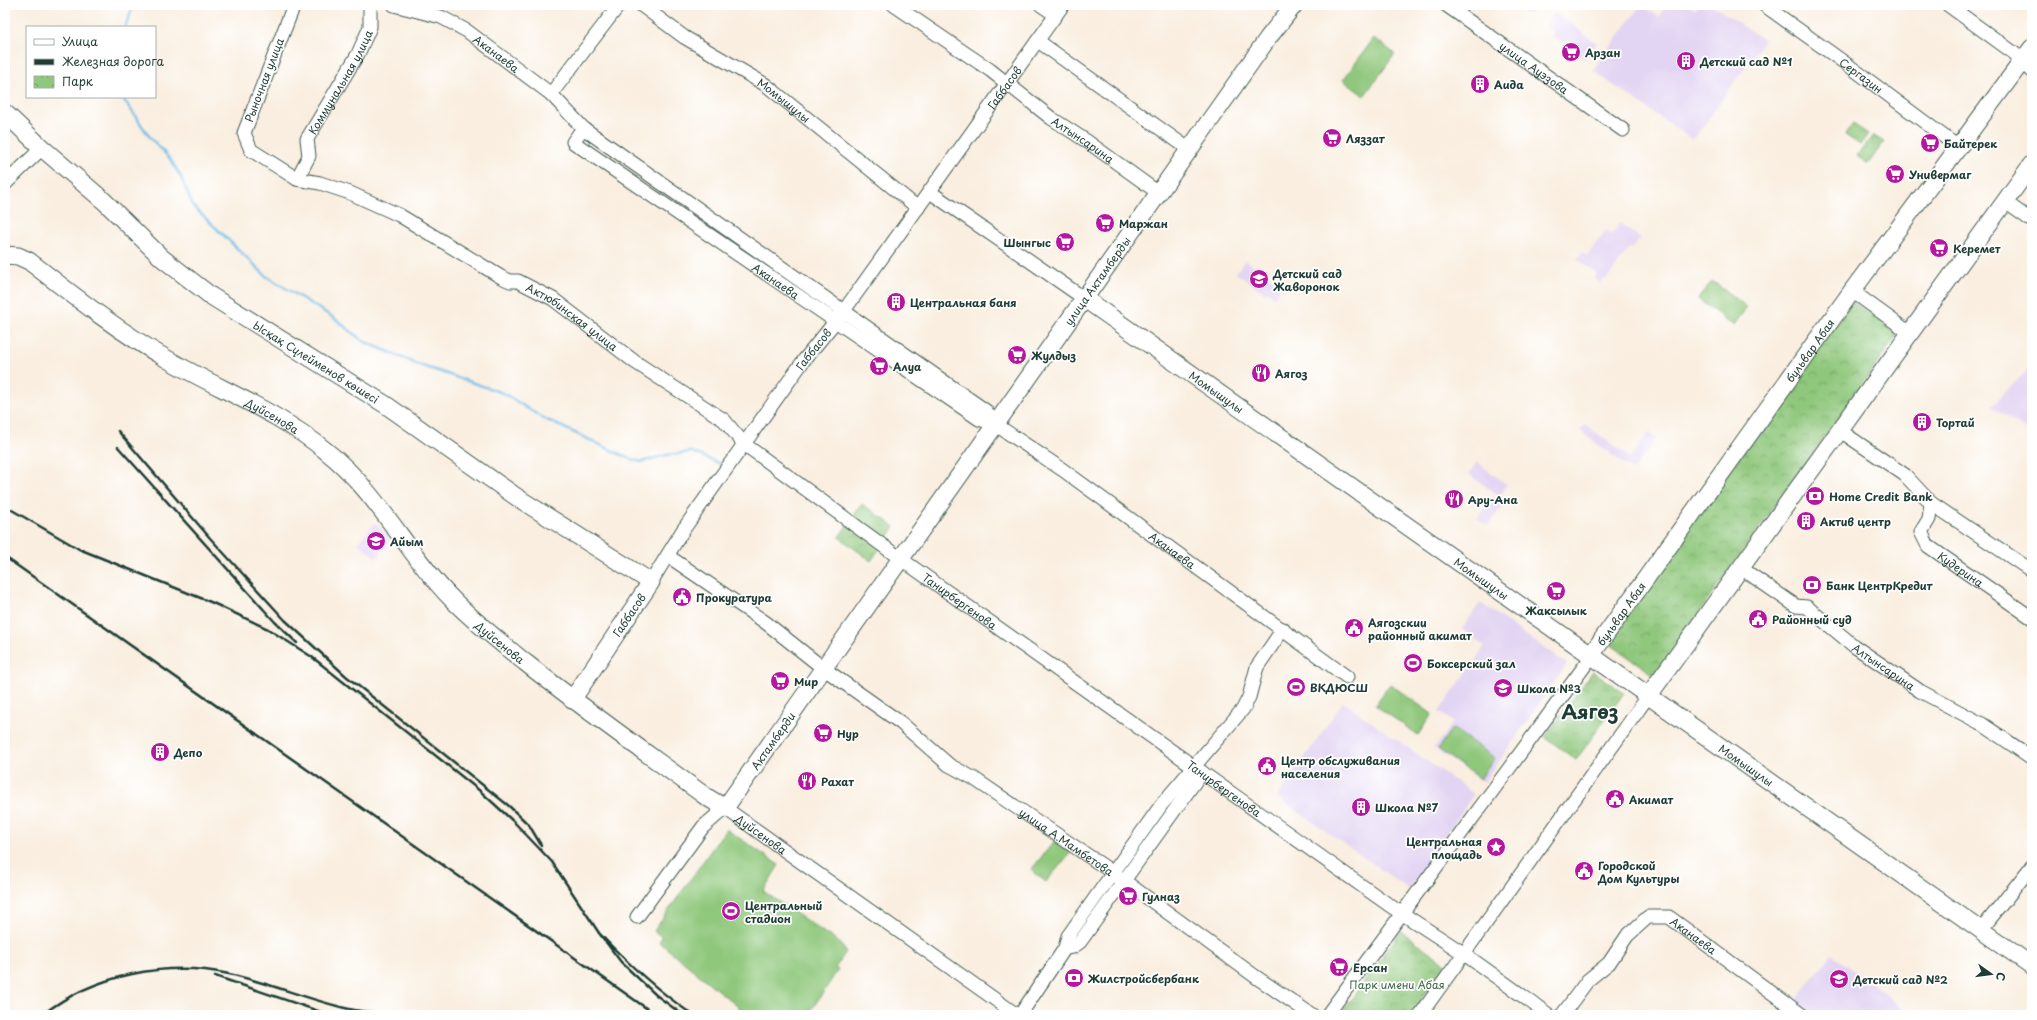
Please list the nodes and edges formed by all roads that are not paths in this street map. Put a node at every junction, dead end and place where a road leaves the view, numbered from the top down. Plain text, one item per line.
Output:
1 (294, 5) edge
2 (370, 5) edge
3 (394, 5) edge
4 (619, 5) edge
5 (641, 5) edge
6 (894, 5) edge
7 (1042, 5) edge
8 (1294, 5) edge
9 (1446, 5) edge
10 (1764, 5) edge
11 (1948, 5) edge
12 (1060, 10) edge
13 (1038, 41) junction
14 (2032, 48) edge
15 (2027, 66) edge
16 (1006, 83) junction
17 (551, 94) junction
18 (5, 113) edge
19 (1623, 130) dead end
20 (1958, 147) junction
21 (42, 148) junction
22 (1190, 150) junction
23 (2032, 164) edge
24 (296, 178) junction
25 (5, 184) edge
26 (930, 192) junction
27 (1160, 194) junction
28 (2004, 201) junction
29 (918, 208) junction
30 (2032, 221) edge
31 (5, 255) edge
32 (1852, 291) junction
33 (1085, 299) junction
34 (840, 316) junction
35 (1910, 333) junction
36 (995, 424) junction
37 (1839, 430) junction
38 (744, 444) junction
39 (1931, 503) junction
40 (668, 556) junction
41 (901, 559) junction
42 (1741, 568) junction
43 (2032, 571) edge
44 (651, 582) junction
45 (2032, 618) edge
46 (1283, 629) junction
47 (1592, 655) junction
48 (823, 668) junction
49 (1347, 677) dead end
50 (1650, 695) junction
51 (572, 700) junction
52 (2032, 758) edge
53 (1198, 769) junction
54 (725, 808) junction
55 (2032, 866) edge
56 (1112, 872) junction
57 (1123, 880) junction
58 (1403, 913) junction
59 (637, 917) dead end
60 (1981, 930) junction
61 (1065, 948) junction
62 (1463, 953) junction
63 (2032, 966) edge
64 (1018, 1015) edge
65 (1312, 1015) edge
66 (1327, 1015) edge
67 (1420, 1015) edge
68 (1549, 1015) edge
69 (1562, 1015) edge
70 (1802, 1015) edge

1 - 24 street, Рыночная улица
2 - 24 street, Коммунальная улица
3 - 17 street, Аканаева
4 - 17 street
5 - 29 street, Момышулы
6 - 16 street, Алтынсарина
7 - 12 street
8 - 22 main road, улица Актамберды
9 - 19 street, улица Ауэзова
10 - 20 street, Сергазин
11 - 15 street
12 - 13 street, Габбасов
13 - 16 street, Габбасов
13 - 22 street
14 - 15 main road, бульвар Абая
15 - 20 main road, бульвар Абая
16 - 26 street, Габбасов
16 - 27 street, Алтынсарина
17 - 34 street, Аканаева
18 - 21 main road, Ысқақ Сүлейменов көшесі
20 - 32 main road, бульвар Абая
21 - 25 street
21 - 44 main road, Ысқақ Сүлейменов көшесі
22 - 27 main road, улица Актамберды
23 - 28 main road
24 - 38 street, Актюбинская улица
26 - 29 street, Габбасов
26 - 33 street, Момышулы
27 - 33 main road, улица Актамберды
28 - 30 street
28 - 35 main road
29 - 34 street, Габбасов
31 - 51 main road, Дуйсенова
32 - 35 street
32 - 47 main road, бульвар Абая
33 - 36 main road, улица Актамберды
33 - 47 main road, Момышулы
34 - 36 street, Аканаева
34 - 38 street, Габбасов
35 - 37 main road
36 - 41 main road, улица Актамберды
36 - 46 street, Аканаева
37 - 39 street
37 - 42 main road
38 - 40 street, Габбасов
38 - 41 street, Актюбинская улица
39 - 43 street
39 - 45 street, Кудерина
40 - 44 street, Габбасов
40 - 48 street, улица А.Мамбетова
41 - 48 main road, Актамберди
41 - 53 street, Танирбергенова
42 - 50 main road
42 - 52 street, Алтынсарина
44 - 51 main road, Габбасов
46 - 49 street, Аканаева
46 - 53 street
47 - 50 main road, Момышулы
47 - 58 street
48 - 54 main road, Актамберди
48 - 56 street, улица А.Мамбетова
50 - 60 main road, Момышулы
50 - 62 street
51 - 54 main road, Дуйсенова
53 - 56 street
53 - 57 street
53 - 58 street, Танирбергенова
54 - 59 street, Актамберди
54 - 64 street, Дуйсенова
55 - 60 street
56 - 57 street, улица А.Мамбетова
56 - 61 street
57 - 61 street
57 - 65 street, улица А.Мамбетова
58 - 62 street, Танирбергенова
58 - 66 street
60 - 63 main road, Момышулы
61 - 64 street
62 - 67 street
62 - 68 street, Танирбергенова
69 - 70 street, Аканаева

